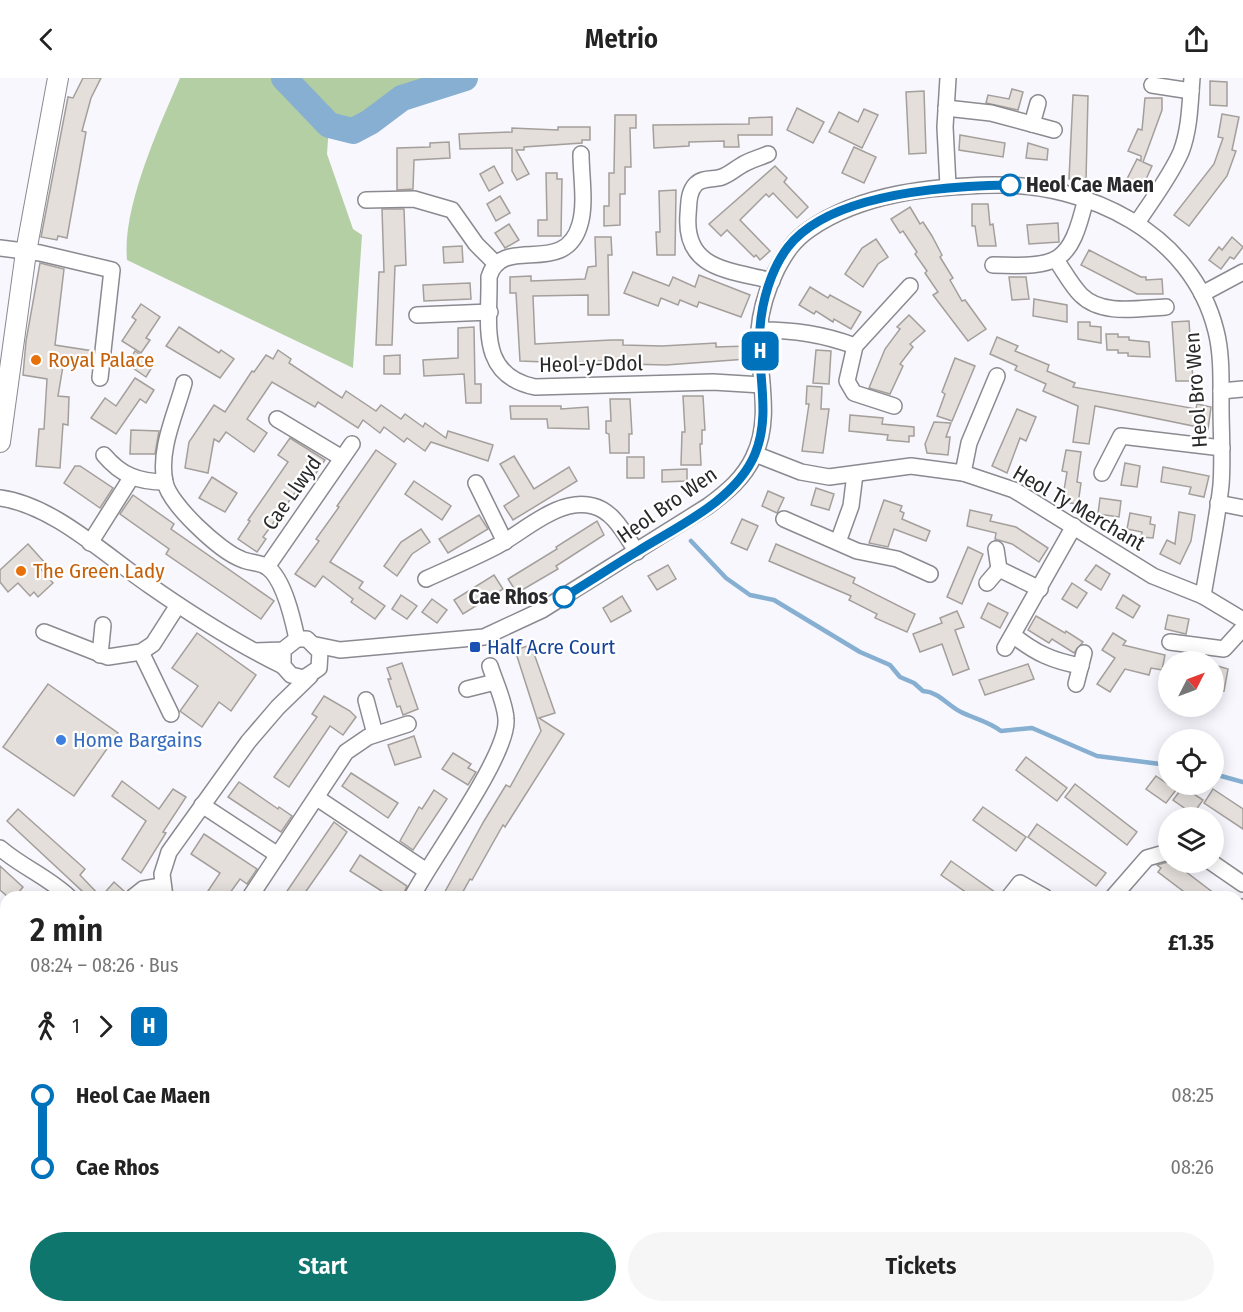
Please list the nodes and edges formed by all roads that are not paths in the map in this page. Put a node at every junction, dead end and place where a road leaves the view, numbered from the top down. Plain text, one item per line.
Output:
1 (58, 78) edge
2 (948, 78) edge
3 (1152, 85) dead end
4 (1192, 85) edge
5 (1038, 104) dead end
6 (946, 108) junction
7 (1032, 124) junction
8 (1054, 130) dead end
9 (581, 154) dead end
10 (768, 154) dead end
11 (948, 186) junction
12 (1086, 198) junction
13 (366, 200) dead end
14 (1137, 223) junction
15 (0, 248) edge
16 (26, 252) junction
17 (1056, 260) junction
18 (496, 264) junction
19 (993, 265) dead end
20 (1243, 272) edge
21 (772, 280) junction
22 (910, 286) dead end
23 (1202, 294) junction
24 (1166, 307) dead end
25 (490, 312) junction
26 (417, 315) dead end
27 (759, 330) junction
28 (855, 346) junction
29 (997, 376) dead end
30 (100, 378) dead end
31 (184, 383) dead end
32 (762, 385) junction
33 (1243, 389) edge
34 (1221, 391) junction
35 (894, 406) dead end
36 (277, 419) dead end
37 (0, 442) edge
38 (352, 444) dead end
39 (1222, 448) junction
40 (755, 454) junction
41 (104, 455) dead end
42 (342, 458) junction
43 (963, 473) junction
44 (1102, 473) dead end
45 (855, 474) junction
46 (131, 478) junction
47 (165, 482) junction
48 (476, 483) dead end
49 (0, 498) edge
50 (1218, 503) junction
51 (1243, 508) edge
52 (784, 519) dead end
53 (1074, 526) junction
54 (505, 542) junction
55 (838, 542) junction
56 (90, 543) junction
57 (996, 549) dead end
58 (636, 552) junction
59 (267, 567) junction
60 (999, 569) junction
61 (930, 574) dead end
62 (426, 579) dead end
63 (987, 583) dead end
64 (1040, 589) junction
65 (1203, 596) junction
66 (178, 605) junction
67 (1243, 620) edge
68 (103, 625) dead end
69 (1243, 628) edge
70 (44, 632) dead end
71 (297, 639) junction
72 (1170, 642) dead end
73 (316, 645) junction
74 (283, 650) junction
75 (340, 650) junction
76 (252, 651) junction
77 (141, 652) junction
78 (100, 655) junction
79 (490, 666) dead end
80 (287, 671) junction
81 (314, 672) junction
82 (495, 682) junction
83 (1076, 684) dead end
84 (467, 689) dead end
85 (366, 700) dead end
86 (278, 707) junction
87 (171, 714) dead end
88 (408, 724) dead end
89 (375, 734) junction
90 (317, 798) junction
91 (202, 805) junction
92 (0, 848) edge
93 (278, 855) junction
94 (1158, 855) edge
95 (425, 870) junction
96 (1224, 871) edge
97 (1243, 884) edge
98 (62, 891) edge
99 (142, 891) edge
100 (163, 891) edge
101 (254, 891) edge
102 (415, 891) edge
103 (1014, 891) edge
104 (1034, 891) edge
105 (1118, 891) edge

1 - 16 main road
2 - 6 street
3 - 4 street
4 - 14 street
5 - 7 street
6 - 7 street
6 - 11 street
7 - 8 street
9 - 18 street
10 - 21 street
11 - 12 street, Heol Bro Wen
11 - 21 street, Heol Bro Wen
12 - 14 street, Heol Bro Wen
12 - 17 street
13 - 18 street
14 - 23 street, Heol Bro Wen
15 - 16 street
16 - 30 street
16 - 37 main road
17 - 19 street
17 - 24 street
18 - 25 street, Heol-y-Ddol
20 - 23 street
21 - 27 street, Heol Bro Wen
22 - 28 street
23 - 34 street, Heol Bro Wen
25 - 26 street
25 - 32 street, Heol-y-Ddol
27 - 28 street
27 - 32 street, Heol Bro Wen
28 - 35 street
29 - 43 street
31 - 47 street
32 - 40 street, Heol Bro Wen
33 - 34 street
34 - 39 street, Heol Bro Wen
36 - 42 street
38 - 42 street, Cae Llwyd
39 - 44 street
39 - 50 street, Heol Bro Wen
40 - 45 street, Heol Ty Merchant
40 - 58 street, Heol Bro Wen
41 - 46 street
42 - 59 street, Cae Llwyd
43 - 45 street, Heol Ty Merchant
43 - 53 street, Heol Ty Merchant
45 - 55 street
46 - 47 street
46 - 56 street
47 - 59 street
48 - 54 street
49 - 56 street
50 - 51 street
50 - 65 street, Heol Bro Wen
52 - 55 street
53 - 64 street
53 - 65 street, Heol Ty Merchant
54 - 58 street
54 - 62 street
55 - 61 street
56 - 66 street
57 - 60 street
58 - 75 street, Heol Bro Wen
59 - 71 street
60 - 63 street
60 - 64 street
64 - 83 street
65 - 67 street
66 - 76 street
66 - 77 street
68 - 78 street
69 - 72 street
70 - 78 street
71 - 73 street, Heol Bro Wen
71 - 74 street
73 - 75 street, Heol Bro Wen
73 - 81 street
74 - 76 street
74 - 80 street
75 - 81 street
76 - 80 street
77 - 78 street
77 - 87 street
79 - 82 street
80 - 81 street
80 - 86 street
81 - 86 street
82 - 84 street
82 - 95 street
85 - 89 street
86 - 91 street
88 - 89 street
89 - 90 street
90 - 93 street
90 - 95 street
91 - 93 street
91 - 100 street
92 - 98 street
93 - 101 street
94 - 105 street
95 - 102 street
96 - 97 street
99 - 100 street
103 - 104 street

